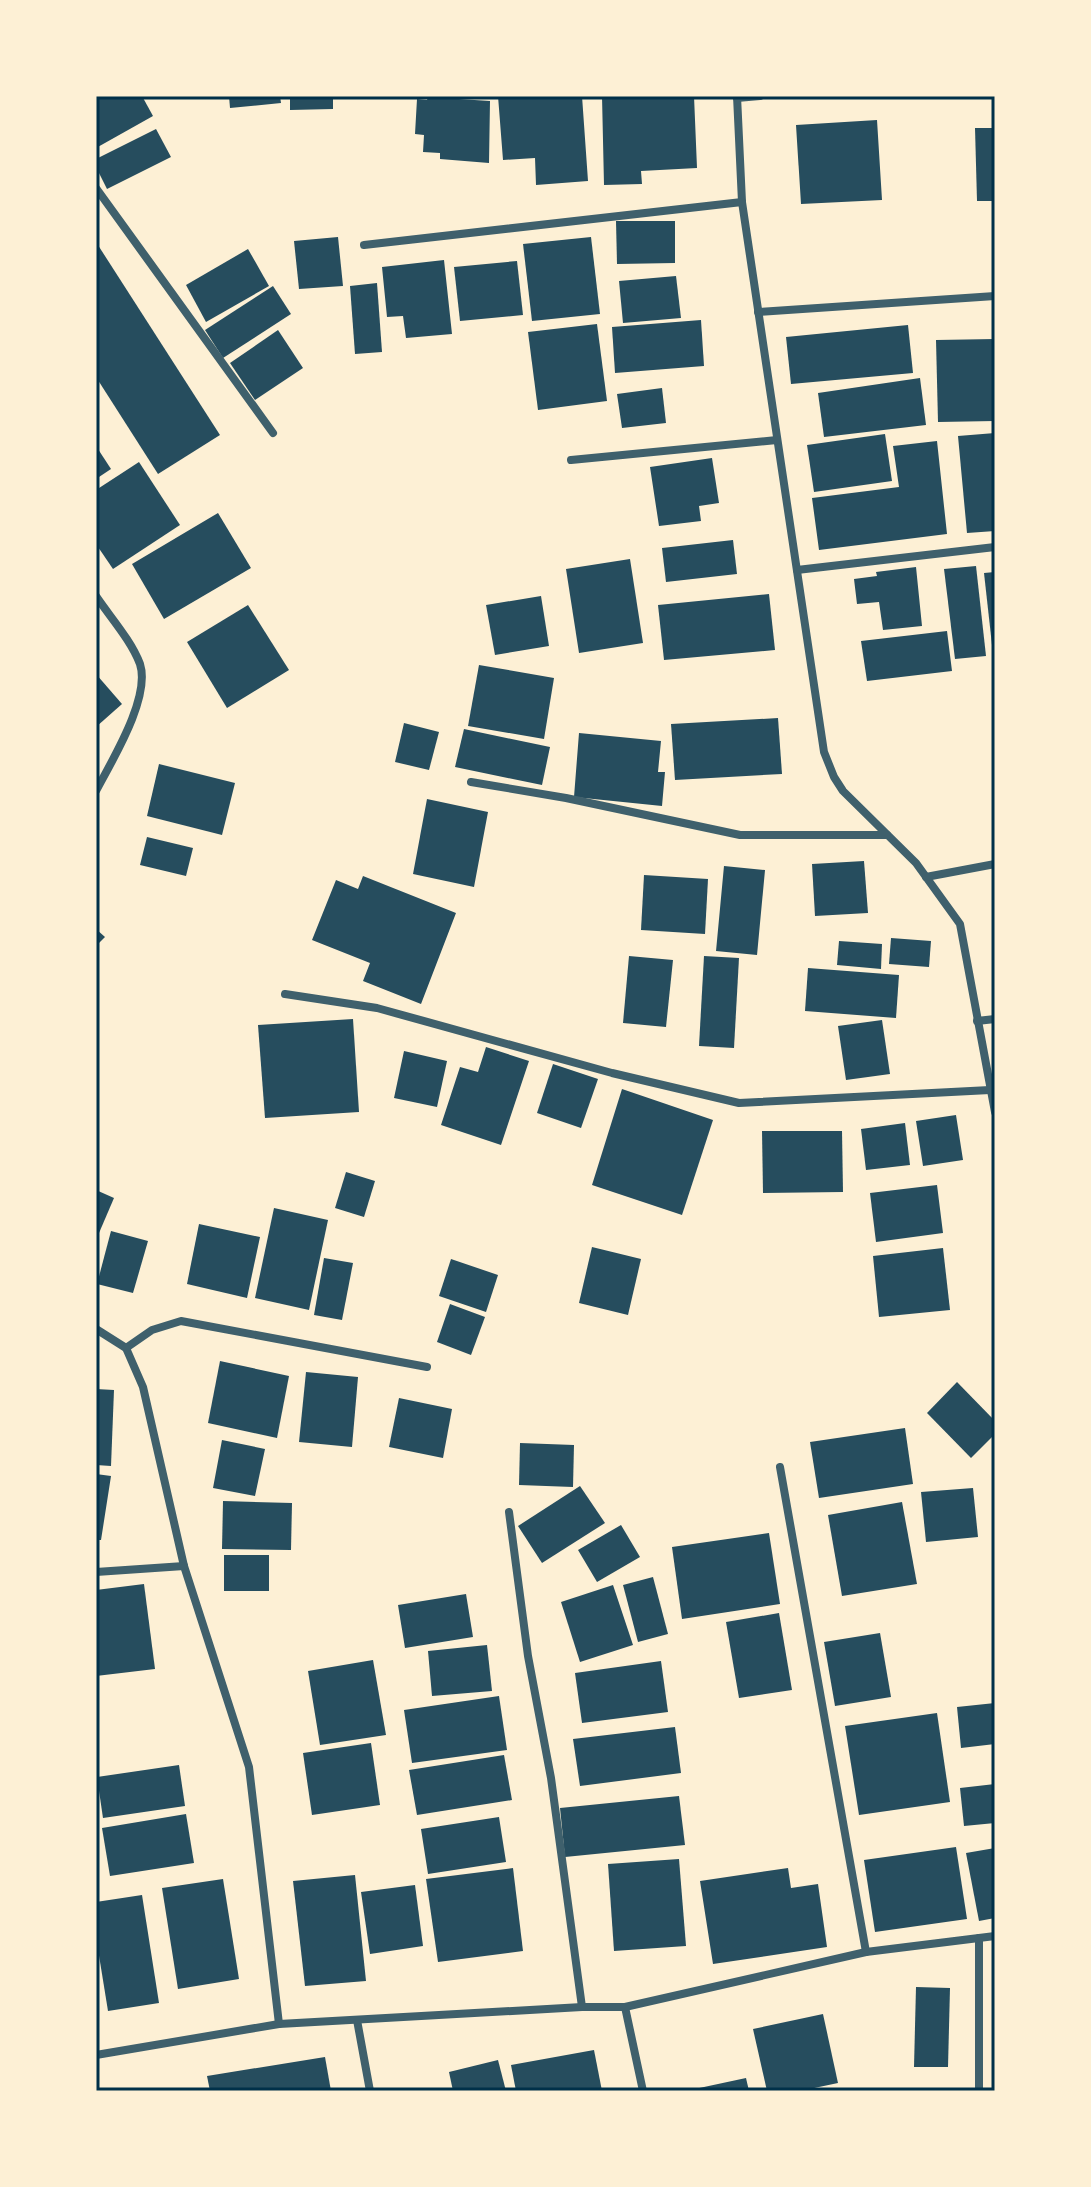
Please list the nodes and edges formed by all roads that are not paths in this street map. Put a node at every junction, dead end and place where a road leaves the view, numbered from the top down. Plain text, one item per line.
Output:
1 (760, 96) edge
2 (737, 97) edge
3 (96, 188) edge
4 (742, 202) junction
5 (364, 245) dead end
6 (995, 296) edge
7 (758, 312) junction
8 (273, 433) dead end
9 (777, 440) junction
10 (571, 460) dead end
11 (995, 547) edge
12 (797, 570) junction
13 (96, 596) edge
14 (471, 782) dead end
15 (96, 791) edge
16 (887, 835) junction
17 (995, 864) edge
18 (926, 877) junction
19 (285, 994) dead end
20 (995, 1019) edge
21 (977, 1021) junction
22 (990, 1090) junction
23 (995, 1112) edge
24 (96, 1329) edge
25 (126, 1348) junction
26 (427, 1367) dead end
27 (780, 1467) dead end
28 (509, 1512) dead end
29 (184, 1566) junction
30 (96, 1572) edge
31 (995, 1936) edge
32 (979, 1938) junction
33 (866, 1952) junction
34 (582, 2007) junction
35 (625, 2007) junction
36 (357, 2020) junction
37 (279, 2024) junction
38 (96, 2055) edge
39 (370, 2091) edge
40 (643, 2091) edge
41 (979, 2091) edge

1 - 2 street
2 - 4 street
3 - 8 street
4 - 5 street
4 - 7 street
6 - 7 street
7 - 9 street
9 - 10 street
9 - 12 street
11 - 12 street
12 - 16 street
13 - 15 street
14 - 16 street
16 - 18 street
17 - 18 street
18 - 21 street
19 - 22 street
20 - 21 street
21 - 22 street
22 - 23 street
24 - 25 street
25 - 26 street
25 - 29 street
27 - 33 street
28 - 34 street
29 - 30 street
29 - 37 street
31 - 32 street
32 - 33 street
32 - 41 street
33 - 35 street
34 - 35 street
34 - 36 street
35 - 40 street
36 - 37 street
36 - 39 street
37 - 38 street

